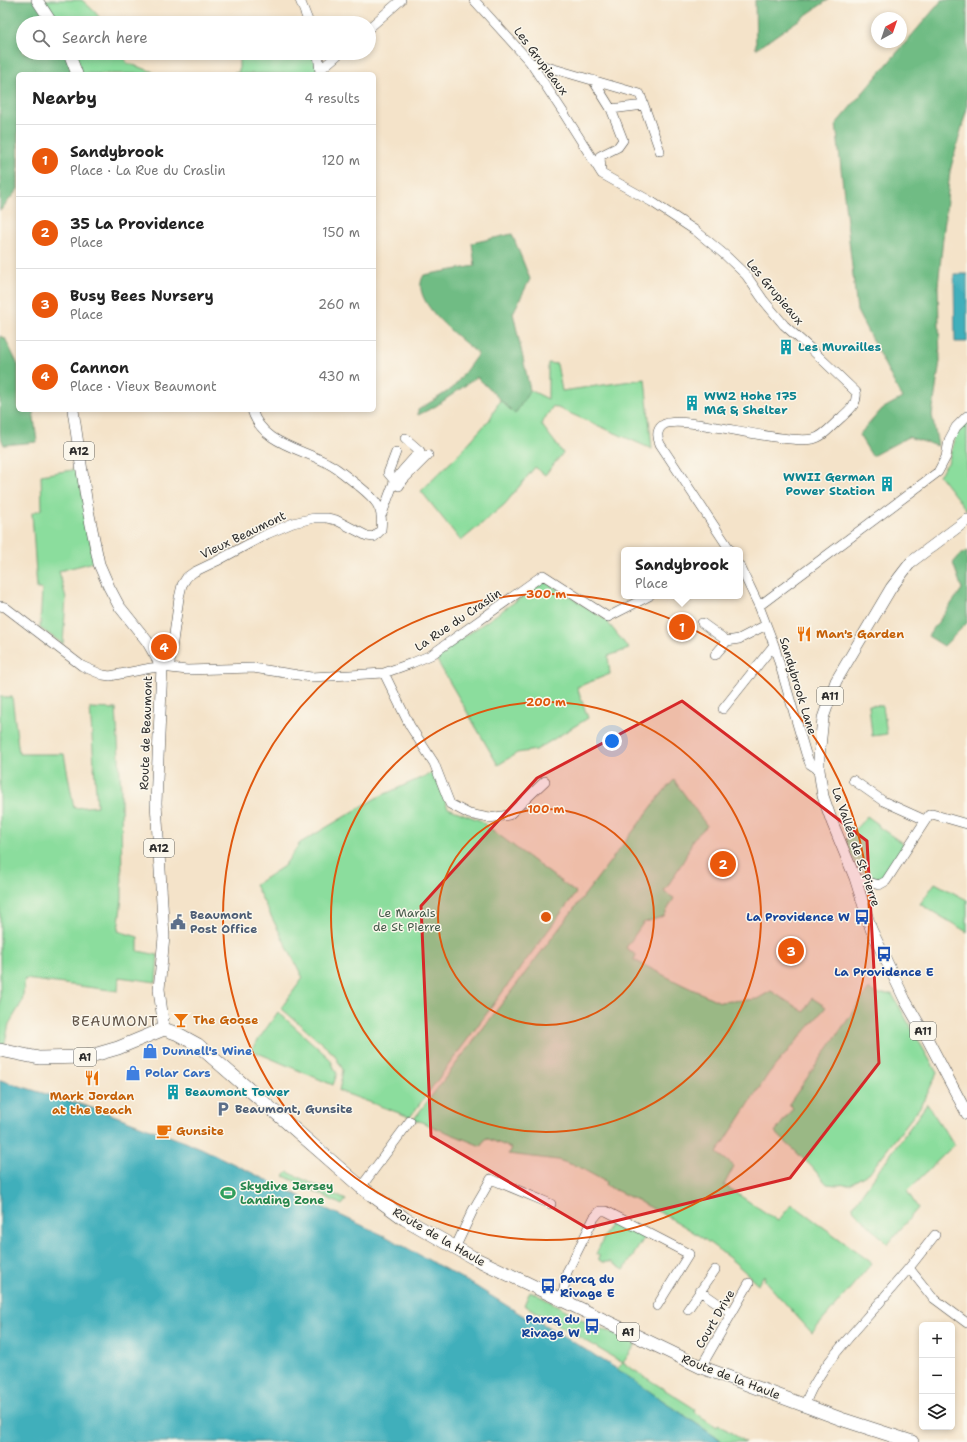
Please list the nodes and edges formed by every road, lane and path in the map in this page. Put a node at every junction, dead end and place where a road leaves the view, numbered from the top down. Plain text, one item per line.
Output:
1 (37, 0) edge
2 (300, 0) edge
3 (401, 0) edge
4 (474, 0) edge
5 (47, 16) edge
6 (306, 16) edge
7 (376, 22) edge
8 (72, 60) edge
9 (319, 60) edge
10 (333, 60) edge
11 (530, 62) junction
12 (76, 72) edge
13 (320, 72) edge
14 (593, 80) junction
15 (644, 105) junction
16 (611, 109) junction
17 (660, 152) dead end
18 (602, 174) junction
19 (73, 412) edge
20 (253, 412) edge
21 (967, 416) edge
22 (406, 438) dead end
23 (396, 452) dead end
24 (428, 455) dead end
25 (394, 482) junction
26 (382, 514) junction
27 (967, 520) edge
28 (726, 547) edge
29 (743, 572) edge
30 (643, 599) edge
31 (0, 606) edge
32 (759, 606) junction
33 (702, 623) dead end
34 (766, 625) junction
35 (727, 641) junction
36 (774, 645) junction
37 (716, 655) dead end
38 (162, 667) junction
39 (384, 673) junction
40 (723, 709) dead end
41 (819, 770) junction
42 (853, 780) dead end
43 (545, 781) dead end
44 (925, 820) junction
45 (967, 824) edge
46 (855, 878) junction
47 (164, 1029) junction
48 (0, 1050) edge
49 (967, 1114) edge
50 (410, 1121) dead end
51 (361, 1187) junction
52 (551, 1204) dead end
53 (935, 1235) dead end
54 (455, 1248) junction
55 (909, 1268) junction
56 (715, 1270) dead end
57 (749, 1283) dead end
58 (700, 1291) junction
59 (562, 1300) junction
60 (657, 1306) dead end
61 (688, 1309) dead end
62 (732, 1313) junction
63 (967, 1323) edge
64 (701, 1367) junction
65 (805, 1405) junction
66 (912, 1442) edge

1 - 5 main road
2 - 6 street
3 - 7 street
4 - 11 street, Les Grupieaux
8 - 12 main road
9 - 13 street
10 - 13 street
11 - 14 street
11 - 18 street, Les Grupieaux
14 - 15 street
14 - 16 street
15 - 16 street
15 - 17 street
16 - 18 street
18 - 28 street, Les Grupieaux
19 - 38 main road, Route de Beaumont / A12
20 - 26 street
21 - 32 street
22 - 25 street
23 - 25 street
24 - 25 street
25 - 26 street
26 - 38 street, Vieux Beaumont
27 - 41 main road, La Vallée de St Pierre / A11
29 - 32 street
30 - 39 street, La Rue du Craslin
31 - 38 street, La Rue du Craslin
32 - 34 street, Sandybrook Lane
33 - 35 street
34 - 35 street
34 - 36 street, Sandybrook Lane
35 - 37 street
36 - 40 street
36 - 41 street, Sandybrook Lane
38 - 39 street, La Rue du Craslin
38 - 47 main road, Route de Beaumont / A12
39 - 43 street
41 - 46 main road, La Vallée de St Pierre / A11
42 - 44 street
44 - 45 street
44 - 46 street
46 - 49 main road, La Vallée de St Pierre / A11
47 - 48 highway, A1
47 - 51 highway, Route de la Haule / A1
50 - 51 street
51 - 54 highway, Route de la Haule / A1
52 - 54 street
53 - 55 street
54 - 59 highway, Route de la Haule / A1
55 - 63 street
55 - 65 street
56 - 58 street
57 - 62 street, Court Drive
58 - 61 street
58 - 62 street
59 - 60 street
59 - 64 highway, Route de la Haule / A1
62 - 64 street, Court Drive
64 - 65 highway, Route de la Haule / A1
65 - 66 highway, Route de la Haule / A1

